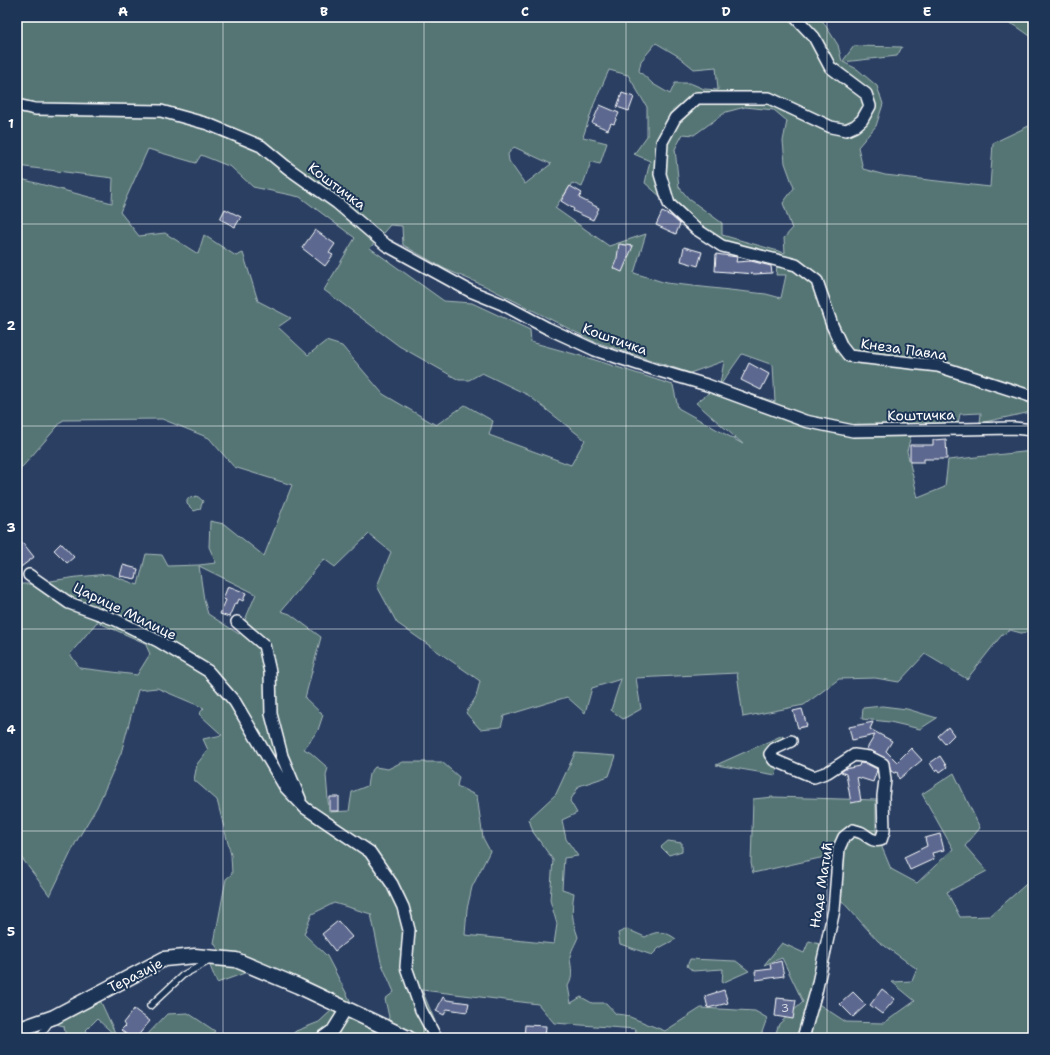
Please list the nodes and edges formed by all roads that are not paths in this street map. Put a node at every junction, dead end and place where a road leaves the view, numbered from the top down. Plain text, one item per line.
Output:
1 (795, 17) edge
2 (17, 105) edge
3 (1033, 397) edge
4 (1033, 430) edge
5 (29, 575) dead end
6 (237, 622) dead end
7 (791, 741) dead end
8 (305, 808) junction
9 (215, 958) junction
10 (150, 1006) dead end
11 (346, 1009) junction
12 (54, 1017) junction
13 (17, 1030) edge
14 (38, 1038) edge
15 (322, 1038) edge
16 (408, 1038) edge
17 (436, 1038) edge
18 (803, 1038) edge

1 - 3 street, Кнеза Павла
2 - 4 street, Коштичка
5 - 8 street, Царице Милице
6 - 8 street
7 - 18 street, Наде Матић
8 - 17 street, Царице Милице
9 - 10 lane
9 - 11 street, Теразије
9 - 12 street, Теразије
11 - 15 street
11 - 16 street, Теразије
12 - 13 street, Теразије
12 - 14 lane

